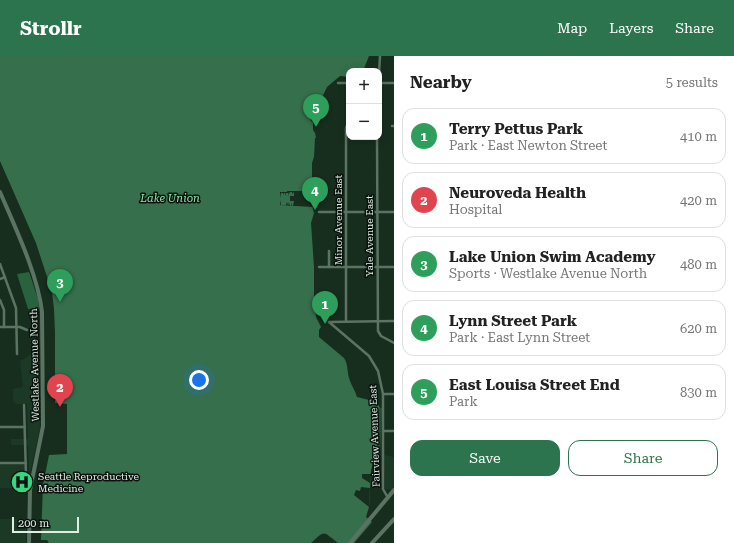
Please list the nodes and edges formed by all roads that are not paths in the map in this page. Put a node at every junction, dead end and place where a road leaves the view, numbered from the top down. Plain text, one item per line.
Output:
1 (380, 56) edge
2 (379, 68) edge
3 (338, 83) dead end
4 (346, 83) edge
5 (382, 83) edge
6 (394, 83) edge
7 (348, 140) edge
8 (377, 140) edge
9 (0, 192) edge
10 (319, 212) dead end
11 (346, 212) junction
12 (377, 212) junction
13 (394, 212) edge
14 (329, 251) dead end
15 (0, 264) edge
16 (329, 267) junction
17 (346, 267) junction
18 (378, 267) junction
19 (394, 267) edge
20 (319, 268) dead end
21 (5, 277) junction
22 (0, 279) edge
23 (0, 300) edge
24 (346, 321) junction
25 (377, 321) junction
26 (394, 321) edge
27 (0, 327) edge
28 (4, 327) junction
29 (17, 327) junction
30 (27, 330) dead end
31 (394, 343) edge
32 (17, 354) dead end
33 (383, 394) junction
34 (394, 394) edge
35 (24, 405) dead end
36 (0, 427) edge
37 (25, 427) junction
38 (383, 431) junction
39 (394, 431) edge
40 (0, 463) edge
41 (26, 463) junction
42 (32, 479) junction
43 (394, 490) edge
44 (391, 496) edge
45 (394, 519) edge
46 (29, 543) edge
47 (350, 543) edge
48 (372, 543) edge

1 - 2 street
3 - 4 street
5 - 6 street
7 - 11 street, Minor Avenue East
8 - 12 street, Yale Avenue East
9 - 42 main road, Westlake Avenue North
10 - 11 street
11 - 12 street
11 - 17 street, Minor Avenue East
12 - 13 street
12 - 18 street, Yale Avenue East
14 - 16 street
15 - 21 street
16 - 17 street
16 - 20 street
17 - 18 street
17 - 24 street, Minor Avenue East
18 - 19 street
18 - 25 street, Yale Avenue East
21 - 22 street
21 - 29 street
23 - 28 street
24 - 25 street
24 - 33 street, Fairview Avenue East
25 - 26 street
25 - 31 street, Yale Avenue East
27 - 28 street
28 - 29 street
29 - 30 street
29 - 32 street
33 - 34 street
33 - 38 street, Fairview Avenue East
35 - 37 street
36 - 37 street
37 - 41 street
38 - 39 street
38 - 44 street, Fairview Avenue East
40 - 41 street
41 - 42 street
42 - 46 main road, Westlake Avenue North
43 - 44 main road
44 - 47 main road
45 - 48 main road

